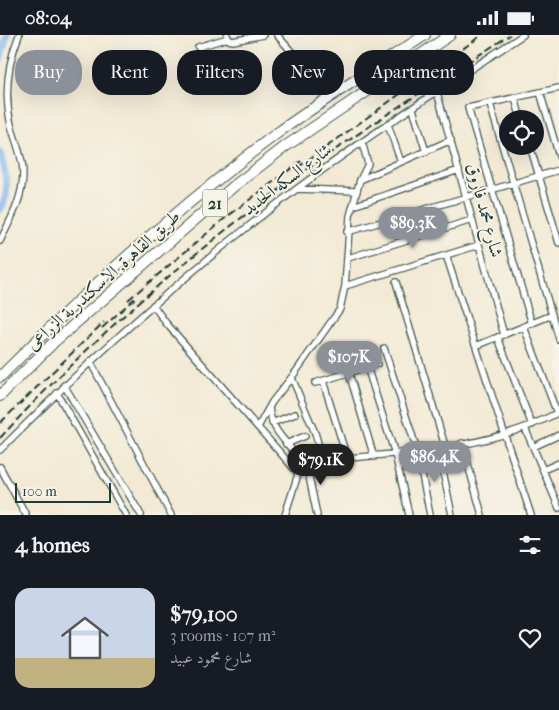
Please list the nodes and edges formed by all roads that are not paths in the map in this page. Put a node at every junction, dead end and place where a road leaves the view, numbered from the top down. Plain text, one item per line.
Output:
1 (20, 35) edge
2 (263, 35) edge
3 (277, 35) edge
4 (424, 35) edge
5 (450, 35) edge
6 (523, 35) edge
7 (228, 37) edge
8 (198, 47) dead end
9 (474, 67) edge
10 (559, 88) edge
11 (540, 92) junction
12 (433, 95) edge
13 (438, 95) edge
14 (332, 97) junction
15 (515, 98) junction
16 (490, 104) junction
17 (413, 109) junction
18 (519, 110) edge
19 (388, 125) junction
20 (452, 140) junction
21 (362, 142) junction
22 (426, 152) junction
23 (533, 155) edge
24 (559, 156) edge
25 (401, 163) junction
26 (459, 170) junction
27 (559, 170) edge
28 (539, 176) junction
29 (360, 181) junction
30 (514, 183) junction
31 (297, 189) junction
32 (492, 189) junction
33 (357, 191) junction
34 (466, 197) junction
35 (353, 207) junction
36 (472, 220) junction
37 (347, 232) junction
38 (0, 241) edge
39 (559, 243) edge
40 (479, 245) junction
41 (446, 255) junction
42 (348, 258) junction
43 (396, 283) dead end
44 (345, 286) junction
45 (153, 305) junction
46 (552, 315) junction
47 (532, 324) junction
48 (524, 327) junction
49 (501, 336) junction
50 (559, 339) edge
51 (476, 346) junction
52 (384, 348) dead end
53 (90, 361) junction
54 (377, 364) dead end
55 (367, 367) junction
56 (349, 373) junction
57 (0, 377) edge
58 (292, 378) junction
59 (323, 381) junction
60 (316, 383) dead end
61 (64, 385) junction
62 (57, 393) junction
63 (0, 396) edge
64 (269, 408) junction
65 (558, 412) edge
66 (296, 414) dead end
67 (272, 423) junction
68 (532, 425) junction
69 (258, 427) junction
70 (525, 428) junction
71 (559, 435) edge
72 (305, 436) dead end
73 (504, 436) junction
74 (462, 443) junction
75 (286, 444) junction
76 (445, 446) junction
77 (438, 447) junction
78 (533, 447) junction
79 (0, 450) edge
80 (418, 450) junction
81 (395, 454) junction
82 (374, 457) junction
83 (347, 458) junction
84 (323, 460) junction
85 (559, 463) edge
86 (303, 464) junction
87 (0, 467) edge
88 (543, 470) junction
89 (298, 473) junction
90 (559, 489) edge
91 (552, 492) junction
92 (559, 508) edge
93 (26, 515) edge
94 (126, 515) edge
95 (140, 515) edge
96 (171, 515) edge
97 (285, 515) edge
98 (317, 515) edge
99 (409, 515) edge
100 (430, 515) edge
101 (452, 515) edge
102 (482, 515) edge
103 (531, 515) edge

1 - 38 street
2 - 7 street
3 - 14 street
4 - 14 highway, طريق القاهرة, الاسكندرية الزراعى / 21
5 - 63 highway, طريق القاهرة, الاسكندرية الزراعى / 21
6 - 9 street, شارع السكه الحديد
7 - 8 street
10 - 11 street
11 - 15 street
11 - 24 street
12 - 17 street, شارع السكه الحديد
13 - 20 street, شارع محمد فاروق
14 - 57 highway, طريق القاهرة, الاسكندرية الزراعى / 21
15 - 16 street
15 - 18 street
16 - 30 street
16 - 32 street
17 - 19 street, شارع السكه الحديد
17 - 22 street
19 - 21 street, شارع السكه الحديد
19 - 25 street
20 - 22 street
20 - 26 street, شارع محمد فاروق
21 - 29 street
21 - 31 street, شارع السكه الحديد
22 - 25 street
23 - 28 street
25 - 29 street
26 - 34 street, شارع محمد فاروق
26 - 35 street
27 - 28 street
28 - 30 street
28 - 39 street
29 - 33 street
30 - 32 street
30 - 46 street
31 - 33 street
31 - 45 street, شارع السكه الحديد
32 - 34 street
32 - 47 street
33 - 35 street
34 - 36 street, شارع محمد فاروق
34 - 37 street
35 - 37 street
36 - 40 street, شارع محمد فاروق
36 - 42 street
37 - 42 street
40 - 41 street
40 - 49 street, شارع محمد فاروق
41 - 44 street
41 - 51 street
42 - 44 street
43 - 76 street
44 - 58 street
45 - 53 street, شارع السكه الحديد
45 - 69 street
46 - 47 street
46 - 50 street
47 - 48 street
48 - 49 street
48 - 65 street
49 - 51 street
49 - 68 street, شارع محمد فاروق
51 - 73 street
52 - 80 street
53 - 61 street, شارع السكه الحديد
53 - 96 street
54 - 55 street
55 - 56 street
55 - 81 street
56 - 59 street
56 - 82 street
58 - 64 street
58 - 84 street
59 - 60 street
59 - 83 street
61 - 62 street, شارع السكه الحديد
61 - 95 street
62 - 79 street, شارع السكه الحديد
62 - 94 street
64 - 67 street
64 - 69 street
65 - 68 street
66 - 67 street
67 - 75 street
68 - 70 street
69 - 89 street
70 - 73 street
70 - 78 street
71 - 78 street
72 - 75 street
73 - 74 street
73 - 103 street
74 - 76 street
74 - 102 street
75 - 86 street
76 - 77 street
77 - 80 street
77 - 101 street
78 - 88 street
80 - 81 street
80 - 100 street
81 - 82 street
81 - 99 street
82 - 83 street
83 - 84 street
84 - 86 street
85 - 88 street
86 - 89 street
86 - 98 street
87 - 93 street
88 - 91 street
89 - 97 street
90 - 91 street
91 - 92 street

